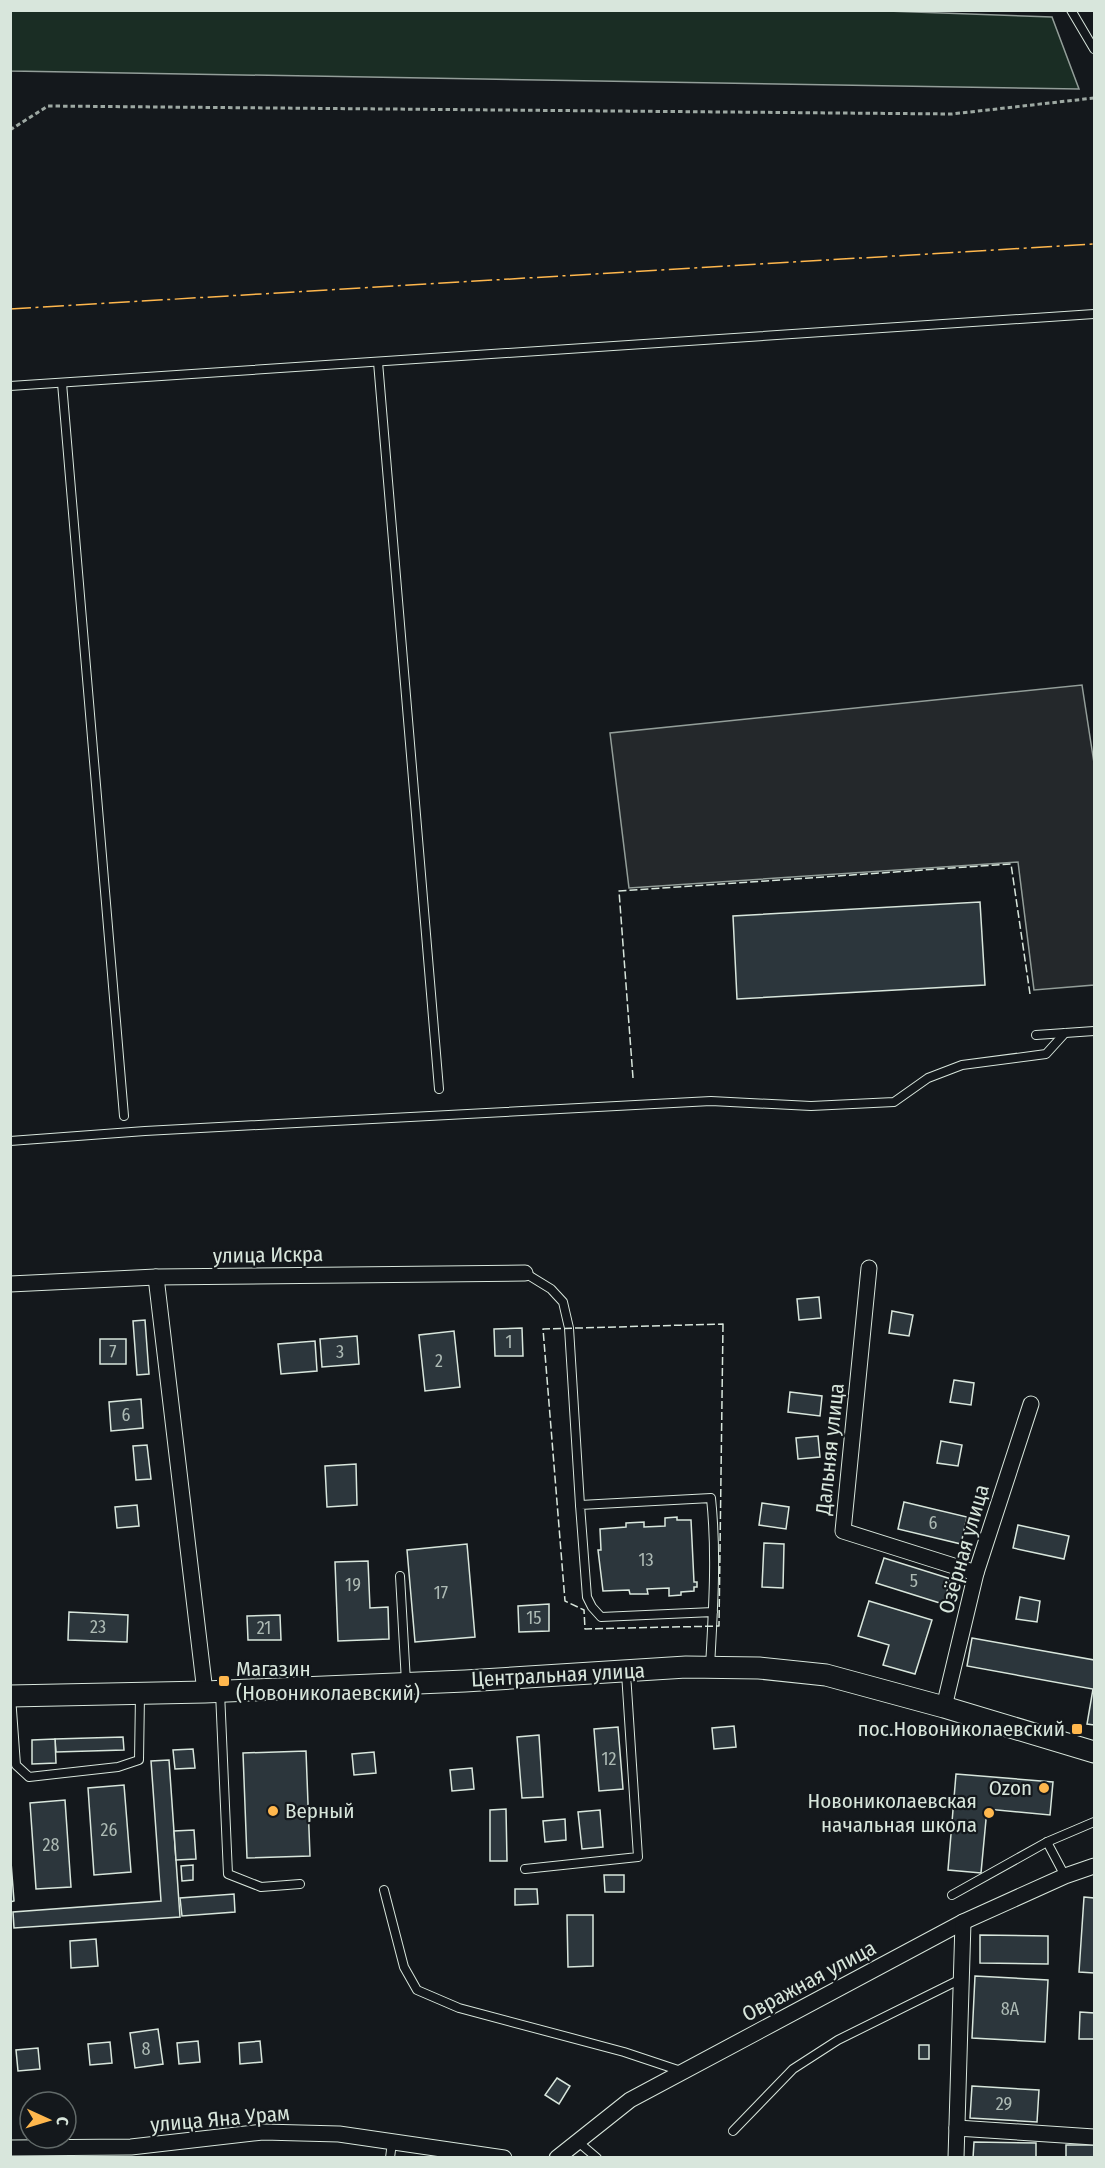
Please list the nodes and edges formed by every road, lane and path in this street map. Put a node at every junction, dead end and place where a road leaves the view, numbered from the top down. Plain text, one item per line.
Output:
1 (1071, 10) edge
2 (1095, 49) edge
3 (1095, 98) edge
4 (10, 130) edge
5 (1095, 314) edge
6 (378, 362) junction
7 (62, 383) junction
8 (10, 386) edge
9 (1095, 1031) edge
10 (1065, 1033) junction
11 (1036, 1035) dead end
12 (440, 1089) dead end
13 (124, 1116) dead end
14 (10, 1141) edge
15 (869, 1268) dead end
16 (525, 1273) joint
17 (156, 1277) junction
18 (10, 1284) edge
19 (1031, 1404) dead end
20 (580, 1505) junction
21 (976, 1573) junction
22 (400, 1576) dead end
23 (713, 1612) junction
24 (710, 1668) junction
25 (626, 1672) junction
26 (406, 1683) junction
27 (213, 1692) junction
28 (140, 1693) junction
29 (11, 1696) edge
30 (944, 1707) junction
31 (1095, 1752) edge
32 (1095, 1822) edge
33 (1047, 1842) junction
34 (1095, 1866) edge
35 (525, 1869) dead end
36 (1065, 1876) junction
37 (300, 1884) dead end
38 (384, 1890) dead end
39 (952, 1895) dead end
40 (963, 1922) junction
41 (962, 1978) junction
42 (683, 2072) junction
43 (957, 2128) junction
44 (733, 2131) dead end
45 (1095, 2137) edge
46 (577, 2141) junction
47 (10, 2148) edge
48 (391, 2150) edge
49 (504, 2157) edge
50 (557, 2157) edge
51 (597, 2157) edge
52 (956, 2157) edge

1 - 2 lane
3 - 4 path
5 - 6 lane
6 - 7 lane
6 - 12 lane
7 - 8 lane
7 - 13 lane
9 - 10 lane
10 - 11 lane
10 - 14 lane
15 - 21 street, Дальняя улица
16 - 17 street, улица Искра
16 - 20 lane
17 - 18 street, улица Искра
17 - 27 street
19 - 21 street, Озёрная улица
20 - 23 lane
20 - 23 lane
21 - 30 street, Озёрная улица
22 - 26 lane
23 - 24 lane
24 - 25 main road, Центральная улица
24 - 30 main road, Центральная улица
25 - 26 main road, Центральная улица
25 - 35 lane
26 - 27 main road, Центральная улица
27 - 28 main road, Центральная улица
27 - 37 lane
28 - 29 main road, Центральная улица
28 - 29 lane
30 - 31 main road, Центральная улица
32 - 33 lane
33 - 36 lane
33 - 39 lane
34 - 36 street, Овражная улица
36 - 40 street, Овражная улица
38 - 42 lane
40 - 41 street
40 - 42 street, Овражная улица
41 - 43 street
41 - 44 lane
42 - 46 street, Овражная улица
43 - 45 street
43 - 52 street
46 - 50 street, Овражная улица
46 - 51 lane
47 - 48 street, улица Яна Урам
48 - 49 street, улица Яна Урам

